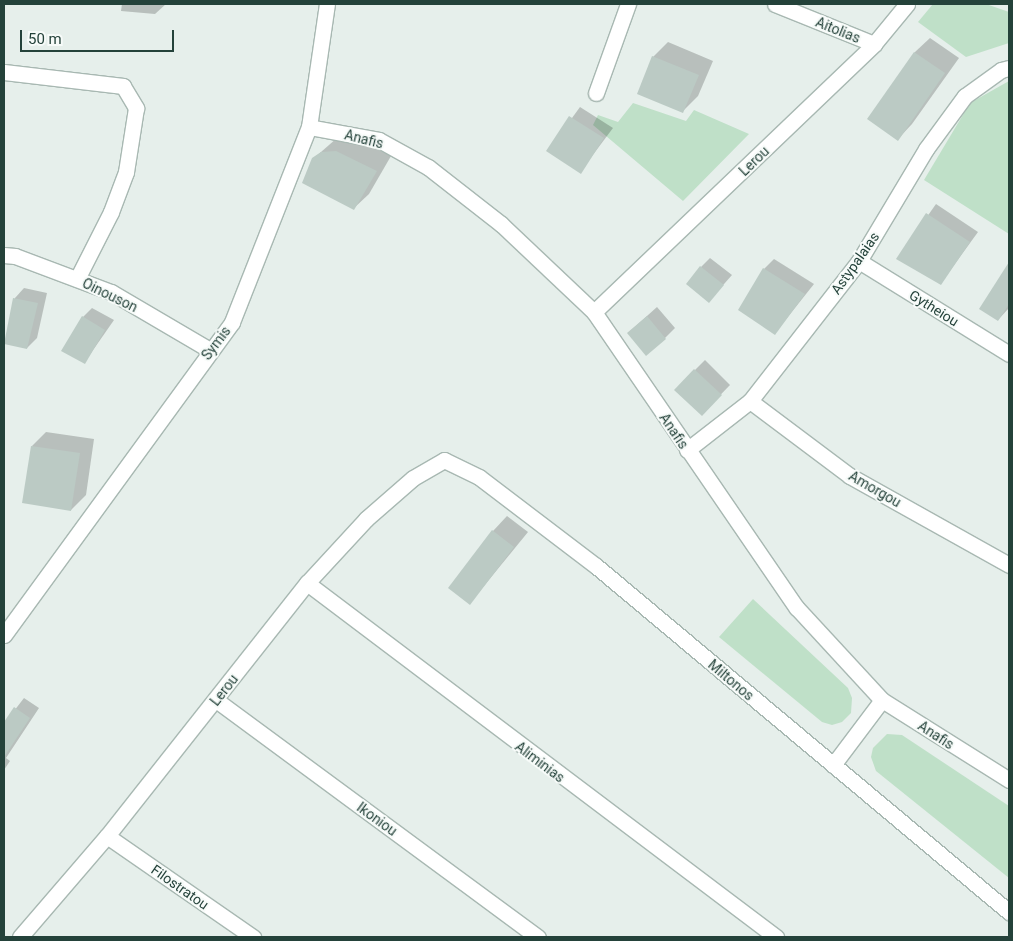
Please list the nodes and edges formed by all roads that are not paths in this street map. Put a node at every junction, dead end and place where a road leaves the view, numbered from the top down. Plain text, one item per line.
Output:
1 (327, 4) edge
2 (628, 4) edge
3 (775, 4) edge
4 (907, 4) edge
5 (874, 44) junction
6 (1009, 68) edge
7 (4, 72) edge
8 (596, 93) dead end
9 (309, 128) junction
10 (4, 255) edge
11 (859, 261) junction
12 (77, 279) junction
13 (594, 312) junction
14 (210, 350) junction
15 (1009, 354) edge
16 (750, 401) junction
17 (687, 450) junction
18 (444, 460) joint
19 (1009, 565) edge
20 (307, 583) junction
21 (4, 635) edge
22 (216, 700) junction
23 (882, 700) junction
24 (833, 765) junction
25 (1009, 780) edge
26 (107, 836) junction
27 (1009, 912) edge
28 (244, 935) edge
29 (20, 937) edge
30 (538, 937) edge
31 (776, 937) edge

1 - 9 street, Symis
2 - 8 street
3 - 5 street, Aitolias
4 - 5 street, Lerou
5 - 13 street, Lerou
6 - 11 street, Astypalaias
7 - 12 street
9 - 13 street, Anafis
9 - 14 street, Symis
10 - 12 street, Oinouson
11 - 15 street, Gytheiou
11 - 16 street, Astypalaias
12 - 14 street, Oinouson
13 - 17 street, Anafis
14 - 21 street, Symis
16 - 17 street, Astypalaias
16 - 19 street, Amorgou
17 - 23 street, Anafis
18 - 20 street, Lerou
18 - 24 street, Miltonos
20 - 22 street, Lerou
20 - 31 street, Aliminias
22 - 26 street, Lerou
22 - 30 street, Ikoniou
23 - 24 street
23 - 25 street, Anafis
24 - 27 street, Miltonos
26 - 28 street, Filostratou
26 - 29 street, Lerou

